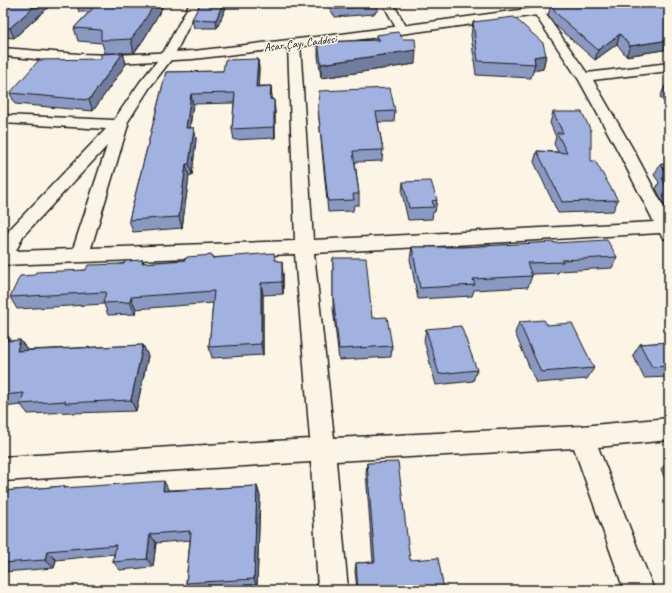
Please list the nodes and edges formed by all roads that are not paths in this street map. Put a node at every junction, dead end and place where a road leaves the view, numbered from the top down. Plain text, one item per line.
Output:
1 (195, 3) edge
2 (388, 3) edge
3 (596, 3) edge
4 (534, 7) edge
5 (402, 30) junction
6 (294, 44) junction
7 (3, 52) edge
8 (168, 56) junction
9 (669, 67) edge
10 (584, 76) junction
11 (3, 119) edge
12 (120, 121) junction
13 (668, 230) edge
14 (304, 247) junction
15 (80, 255) junction
16 (3, 257) edge
17 (669, 430) edge
18 (582, 437) junction
19 (323, 450) junction
20 (3, 469) edge
21 (333, 590) edge
22 (639, 590) edge

1 - 8 street
2 - 5 street
3 - 4 street, Asar Çayı Caddesi
4 - 5 street, Asar Çayı Caddesi
4 - 10 street
5 - 6 street, Asar Çayı Caddesi
6 - 8 street, Asar Çayı Caddesi
6 - 14 street
7 - 8 street, Asar Çayı Caddesi
8 - 12 street
9 - 10 street
10 - 13 street
11 - 12 street
12 - 15 street
12 - 16 street
13 - 14 street
14 - 15 street
14 - 19 street
15 - 16 street
17 - 18 street
18 - 19 street
18 - 22 street
19 - 20 street
19 - 21 street

